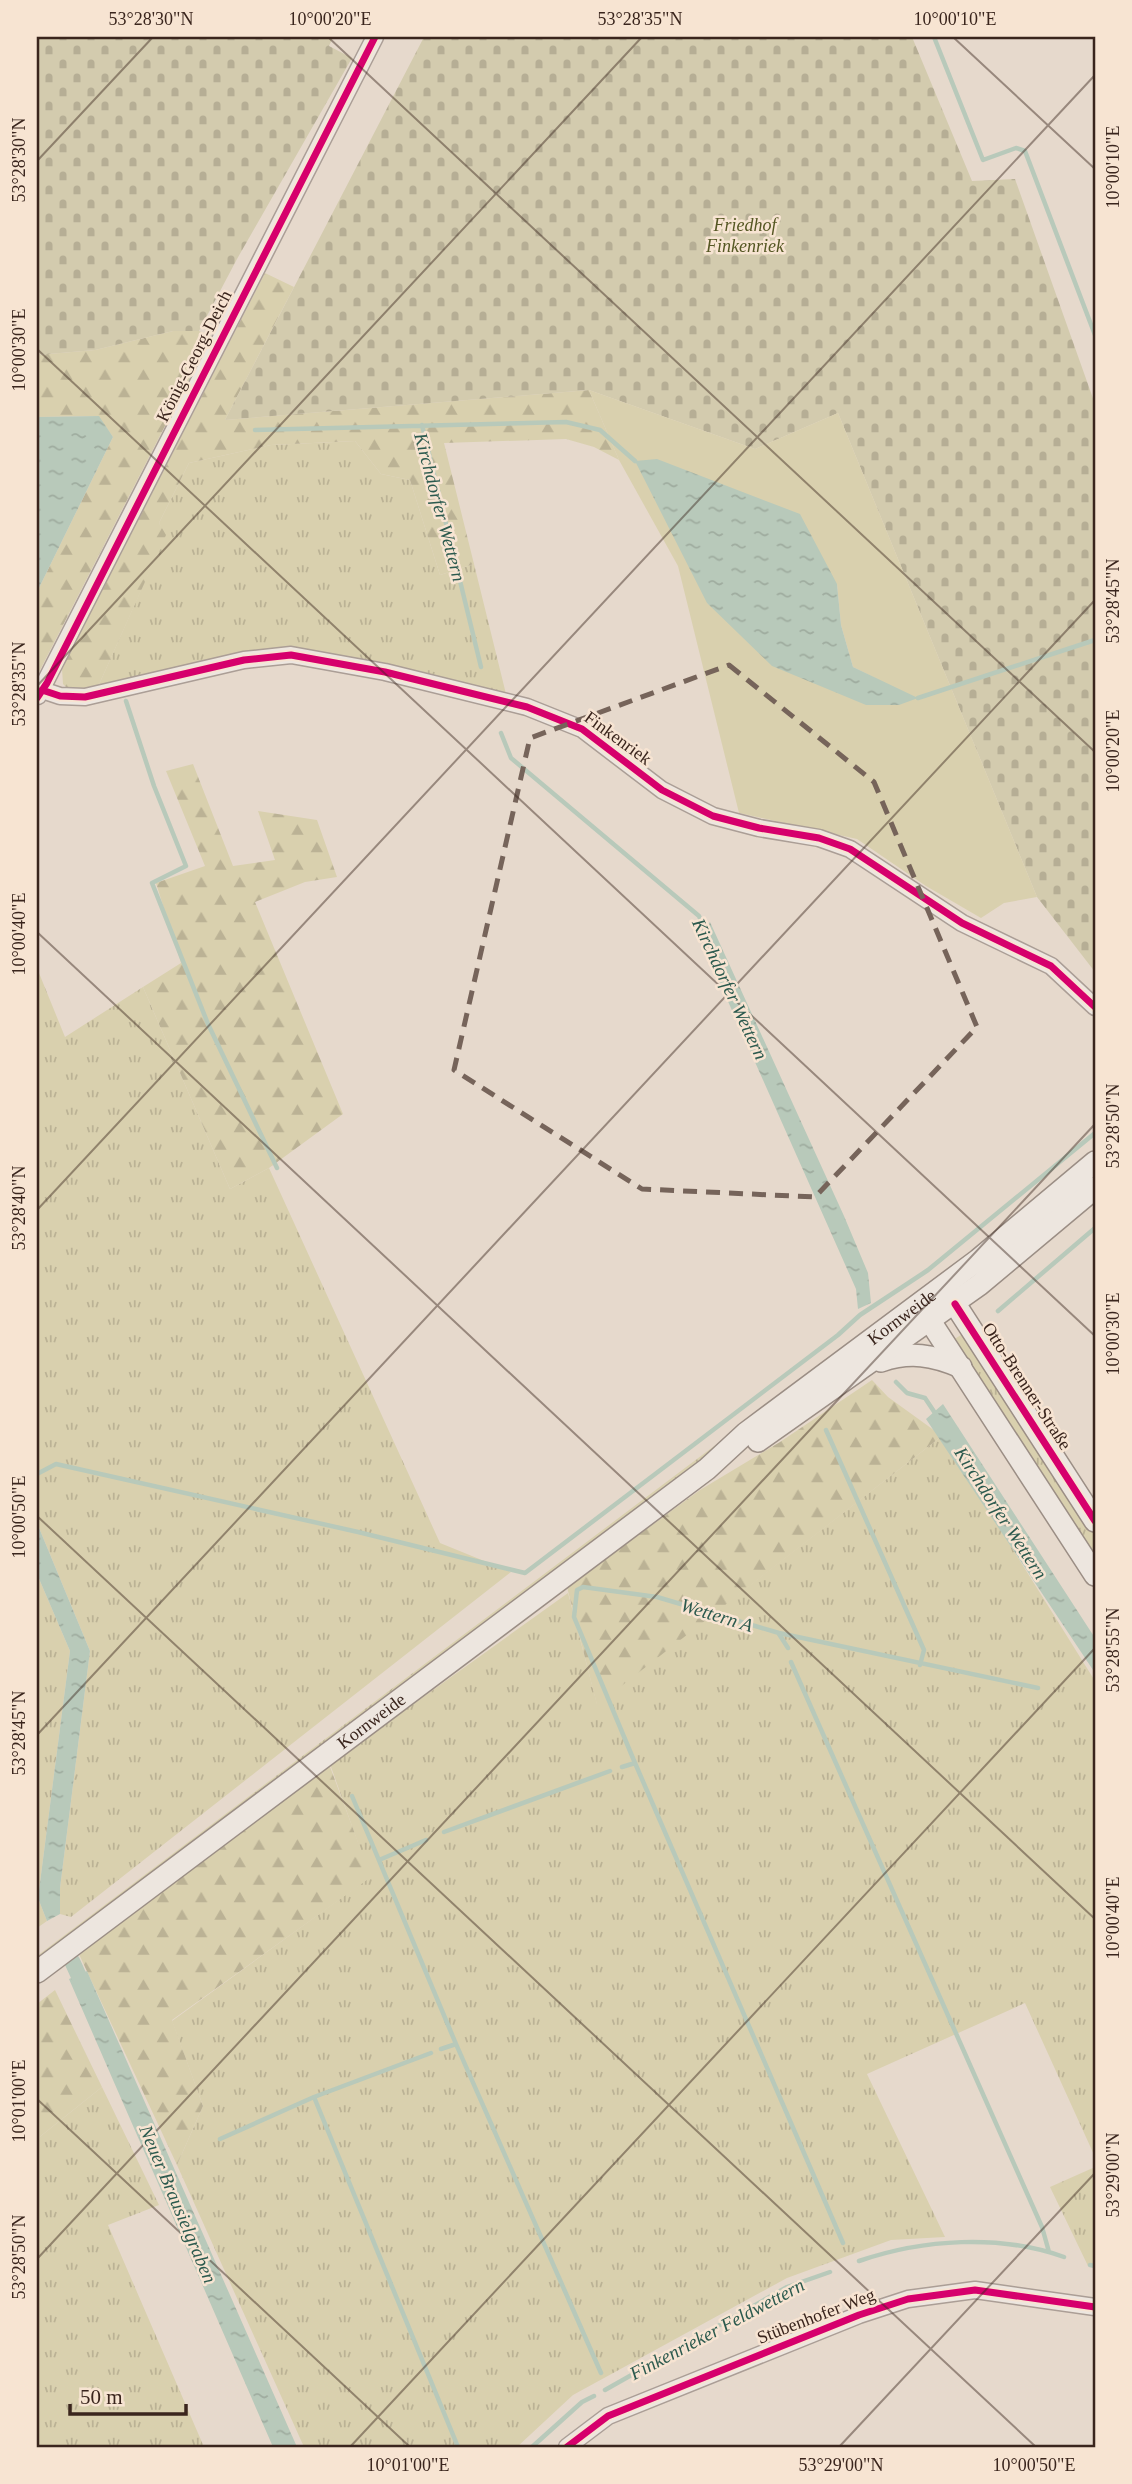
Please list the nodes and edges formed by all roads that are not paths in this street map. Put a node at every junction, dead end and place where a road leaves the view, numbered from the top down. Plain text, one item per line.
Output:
1 (375, 37) edge
2 (40, 694) edge
3 (1095, 1007) edge
4 (1095, 1163) edge
5 (1095, 1188) edge
6 (930, 1296) junction
7 (955, 1304) junction
8 (930, 1321) junction
9 (866, 1366) junction
10 (962, 1368) junction
11 (707, 1469) junction
12 (1095, 1521) edge
13 (1095, 1575) edge
14 (37, 1972) edge
15 (1095, 2307) edge
16 (567, 2447) edge

1 - 2 street, König-Georg-Deich
2 - 3 street, Finkenriek
4 - 6 main road, Kornweide
5 - 7 main road, Kornweide
6 - 7 main road
6 - 8 main road
6 - 11 main road, Kornweide
7 - 8 main road, Kornweide
7 - 12 main road, Otto-Brenner-Straße
8 - 9 main road, Kornweide
8 - 10 main road
9 - 10 main road
9 - 11 main road, Kornweide
10 - 13 main road
11 - 14 main road, Kornweide
15 - 16 street, Stübenhofer Weg

